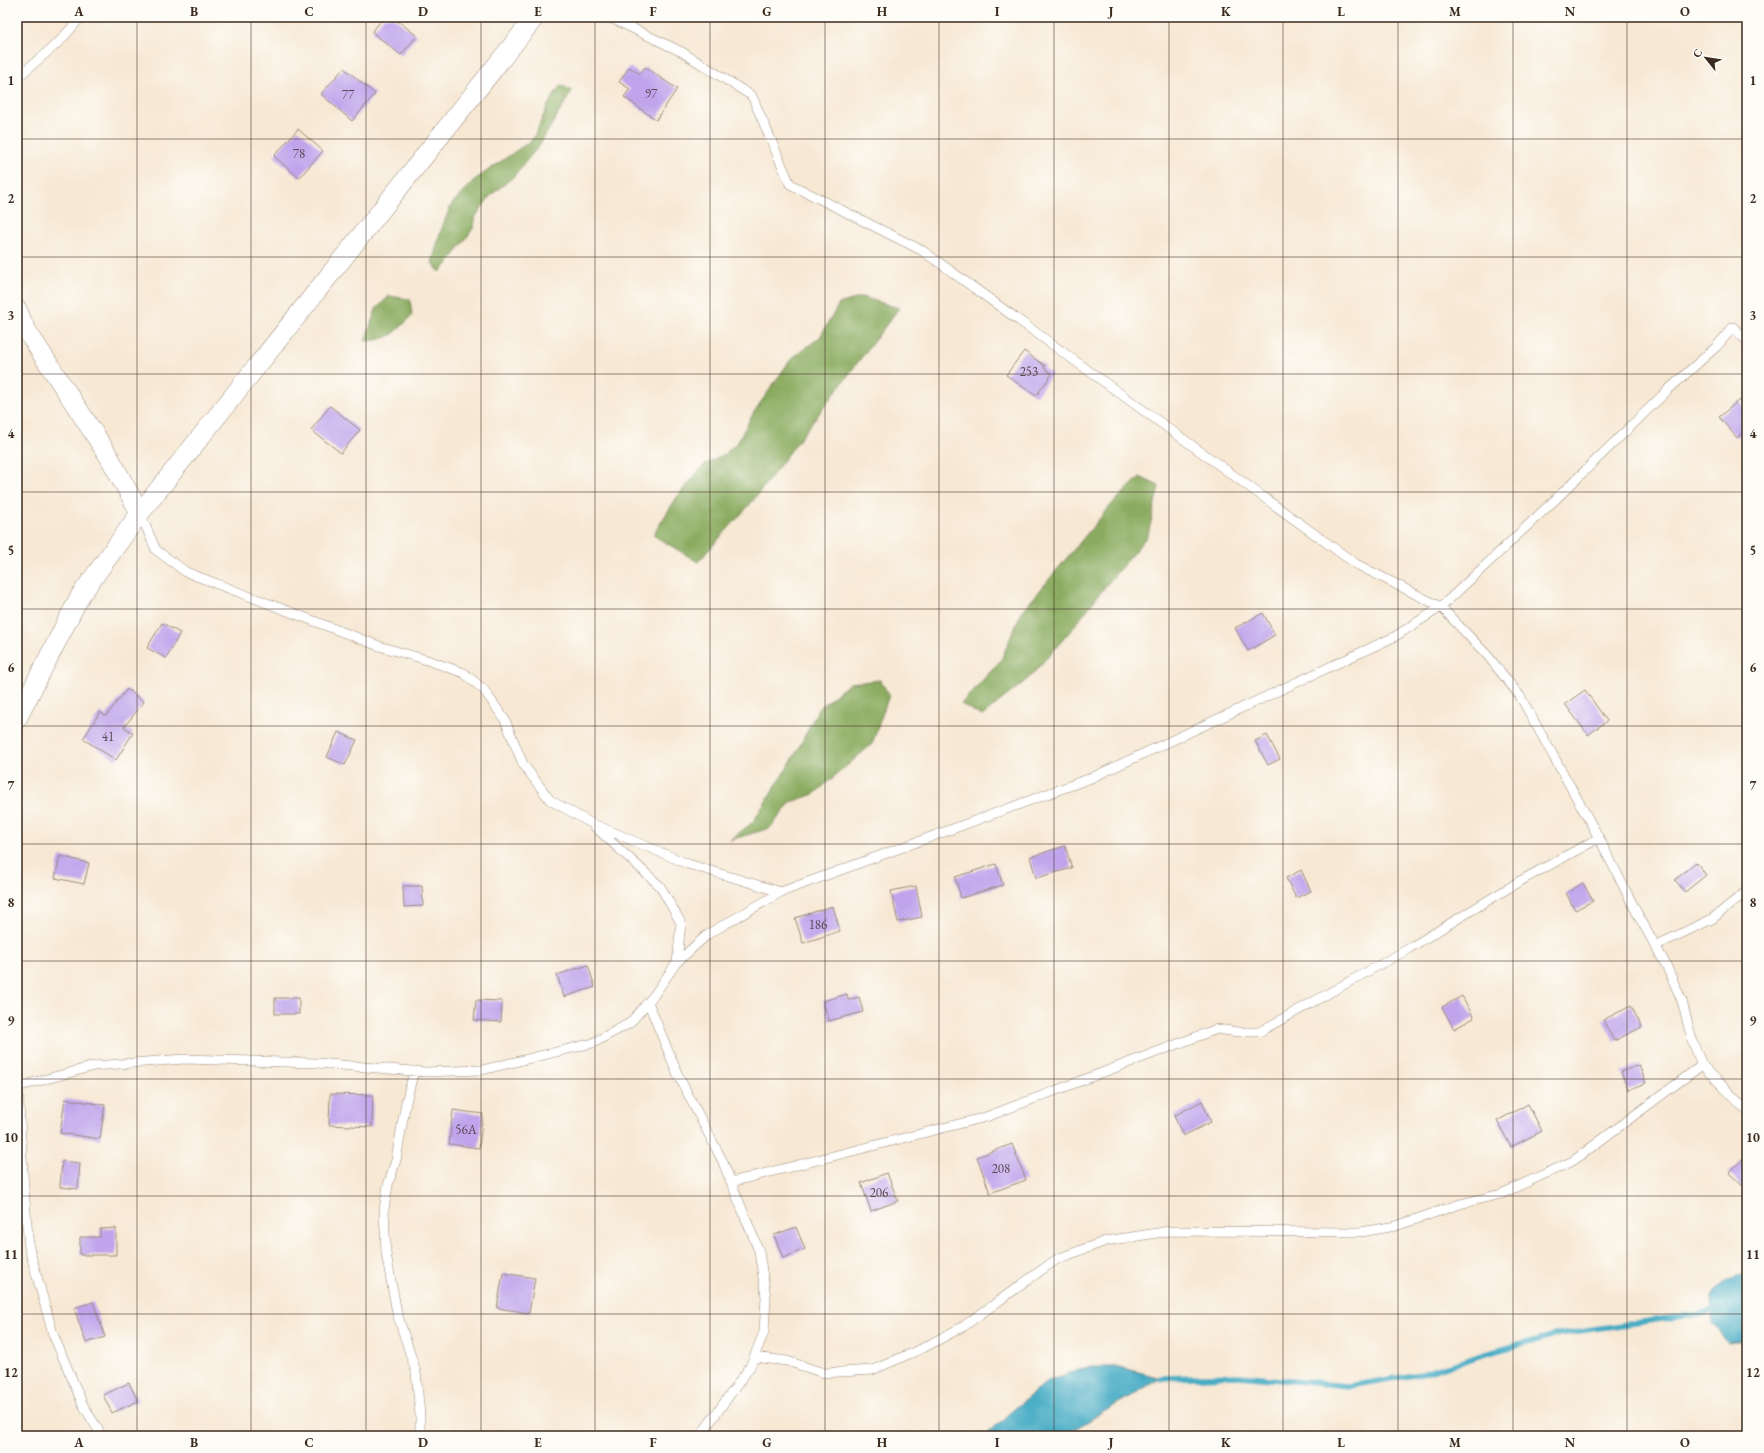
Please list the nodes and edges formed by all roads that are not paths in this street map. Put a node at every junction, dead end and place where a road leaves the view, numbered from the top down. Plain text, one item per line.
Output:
1 (81, 17) edge
2 (535, 17) edge
3 (605, 17) edge
4 (17, 78) edge
5 (17, 309) edge
6 (1747, 341) edge
7 (140, 513) junction
8 (1441, 607) junction
9 (17, 719) edge
10 (589, 822) junction
11 (1599, 838) junction
12 (1747, 891) edge
13 (781, 892) junction
14 (1655, 946) junction
15 (677, 962) junction
16 (648, 1002) junction
17 (1702, 1065) junction
18 (414, 1071) junction
19 (18, 1087) edge
20 (1747, 1111) edge
21 (731, 1182) junction
22 (754, 1357) junction
23 (102, 1436) edge
24 (420, 1436) edge
25 (700, 1436) edge

1 - 4 lane
2 - 7 street
3 - 8 lane
5 - 7 street
6 - 8 lane
7 - 9 street
7 - 10 lane
8 - 11 lane
8 - 13 lane
10 - 13 lane
10 - 15 lane
11 - 14 lane
11 - 21 lane
12 - 14 lane
13 - 15 lane
14 - 17 lane
15 - 16 lane
16 - 18 lane
16 - 21 lane
17 - 20 lane
17 - 22 lane
18 - 19 lane
18 - 24 lane
19 - 23 lane
21 - 22 lane
22 - 25 lane

